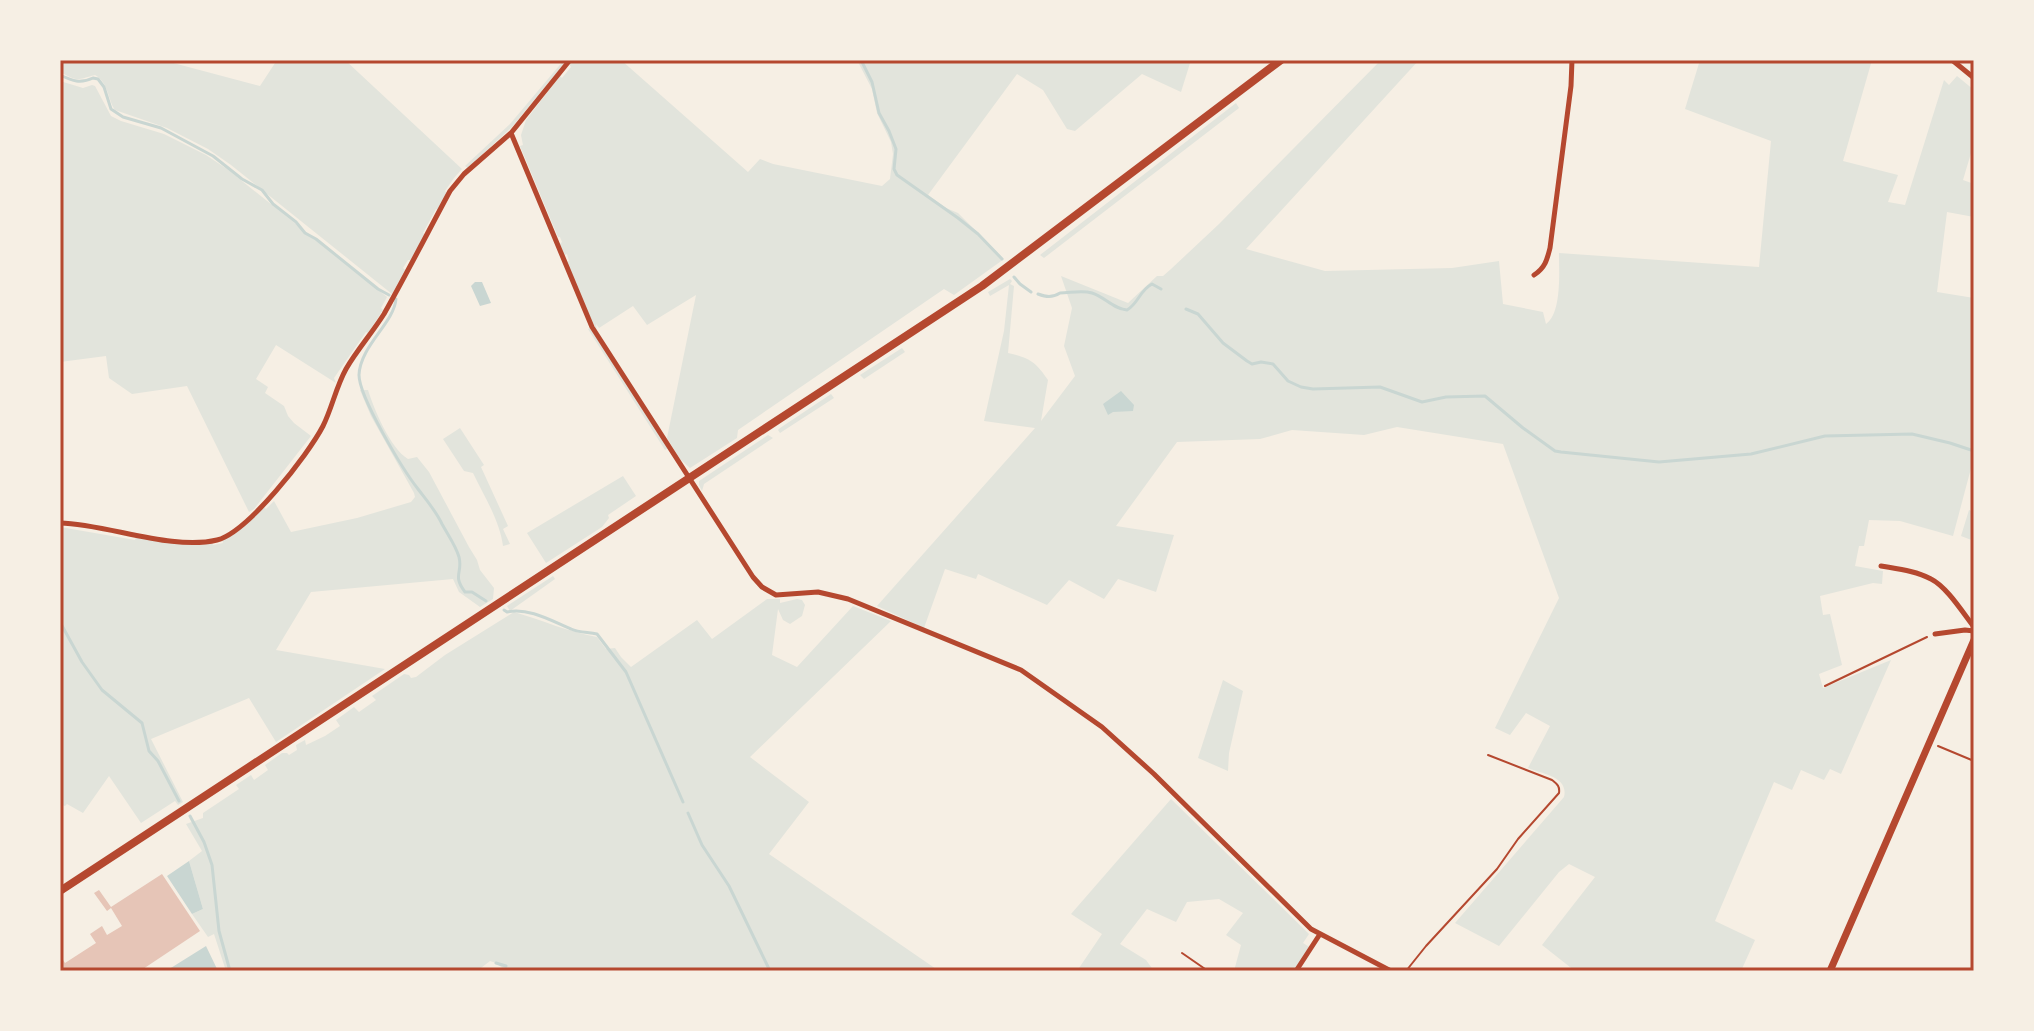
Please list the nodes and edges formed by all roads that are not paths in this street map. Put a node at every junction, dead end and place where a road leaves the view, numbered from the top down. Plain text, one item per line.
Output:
1 (570, 60) edge
2 (1281, 60) edge
3 (1572, 60) edge
4 (1952, 60) edge
5 (1974, 78) edge
6 (511, 133) junction
7 (1534, 275) dead end
8 (689, 479) junction
9 (60, 523) edge
10 (1881, 566) dead end
11 (1974, 629) edge
12 (1935, 634) road end
13 (1974, 640) edge
14 (60, 891) edge
15 (1320, 934) junction
16 (1296, 971) edge
17 (1391, 971) edge
18 (1830, 971) edge

1 - 6 street
2 - 8 main road
3 - 7 street
4 - 5 street
6 - 8 street
6 - 9 street
8 - 14 main road
8 - 15 street
10 - 11 street
11 - 12 street
13 - 18 street
15 - 16 street
15 - 17 street

